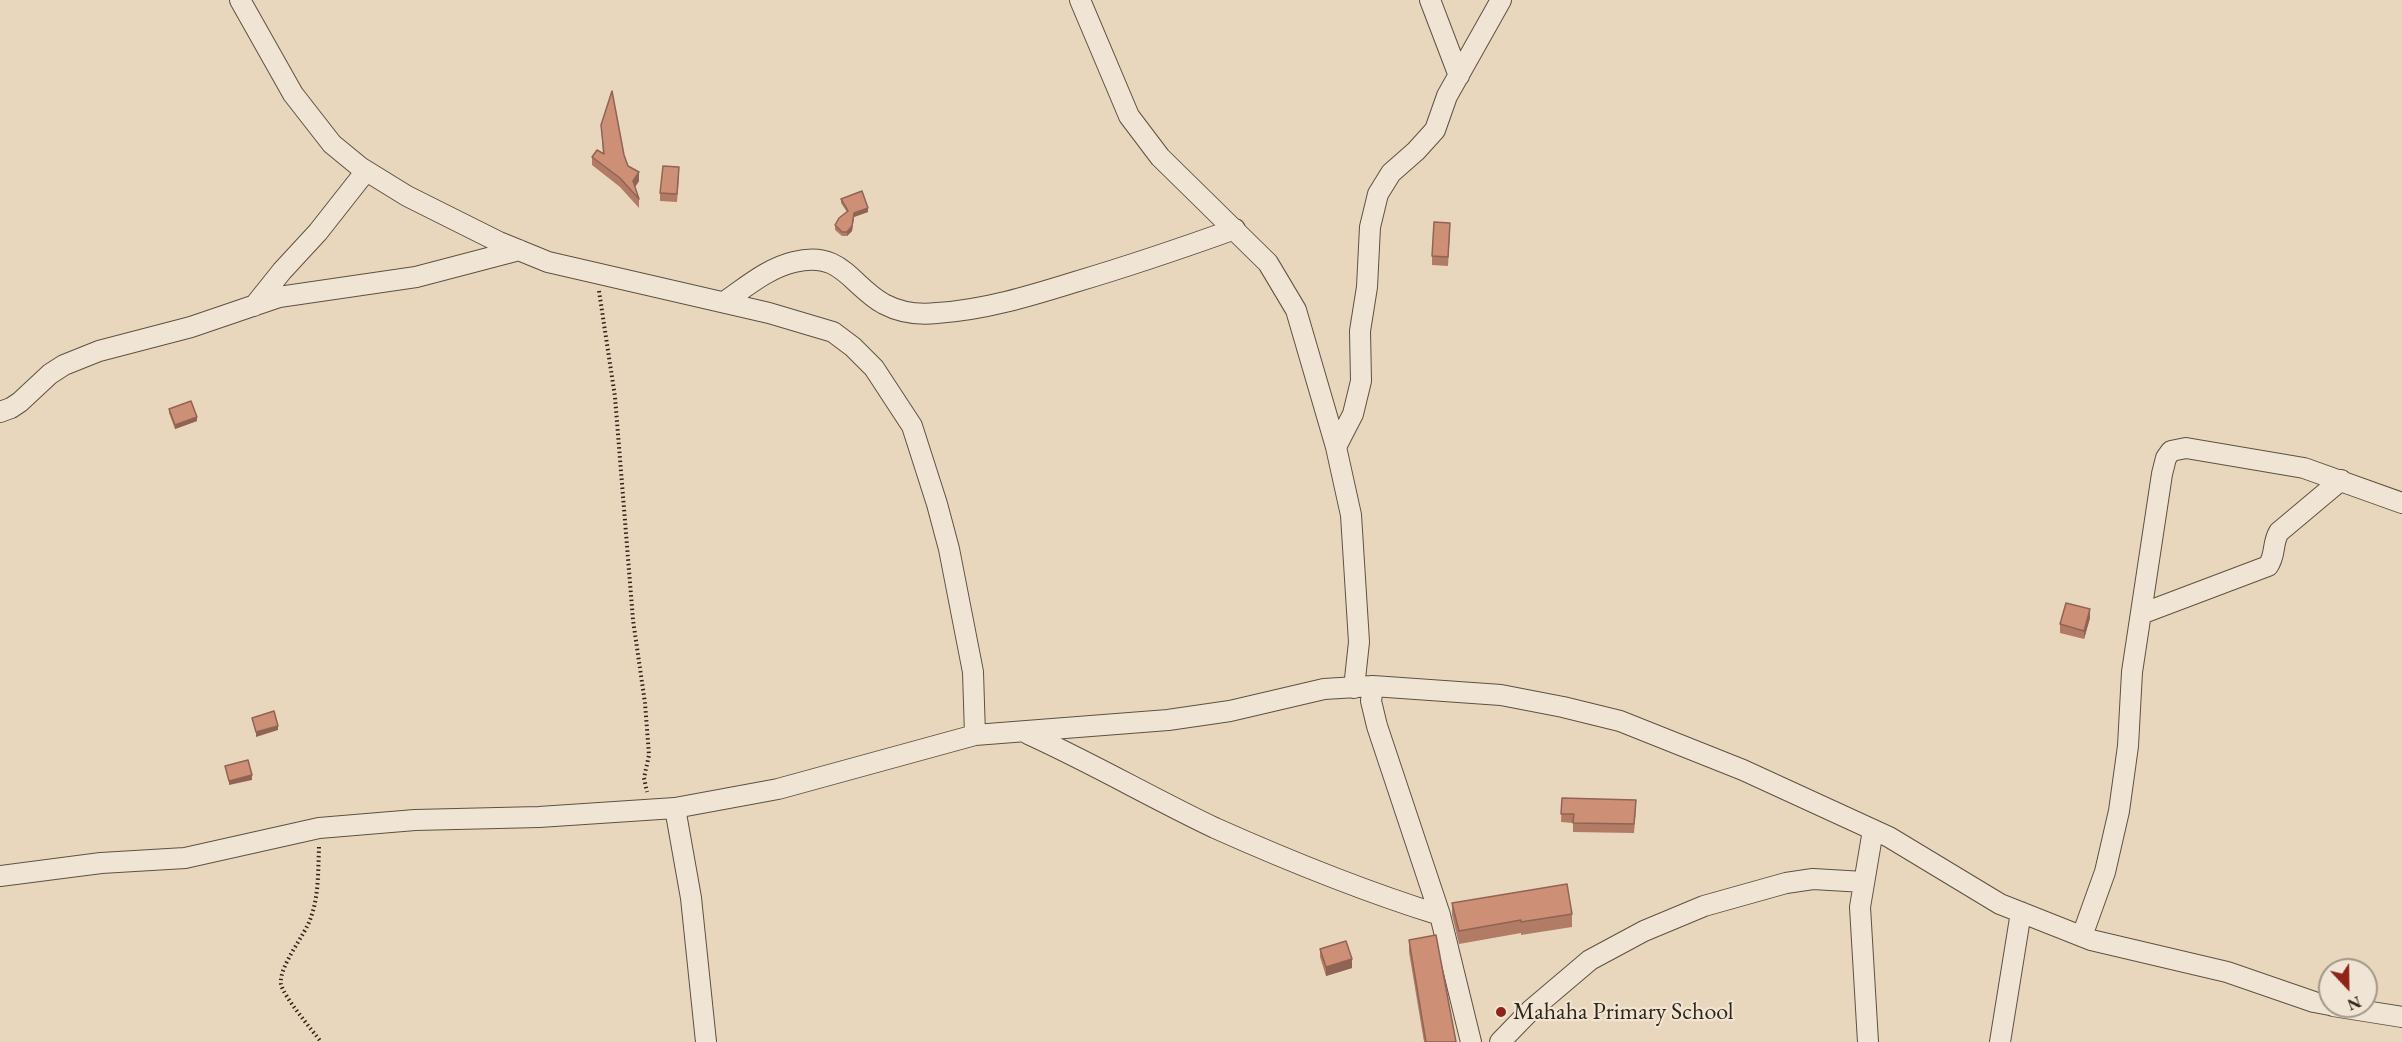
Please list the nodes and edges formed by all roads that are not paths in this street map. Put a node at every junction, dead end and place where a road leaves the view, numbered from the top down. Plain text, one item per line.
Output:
1 (240, 0) edge
2 (1080, 0) edge
3 (1430, 0) edge
4 (1501, 0) edge
5 (1459, 76) junction
6 (366, 171) junction
7 (1235, 230) junction
8 (519, 250) junction
9 (724, 302) junction
10 (254, 306) junction
11 (0, 412) edge
12 (1336, 447) junction
13 (2341, 480) junction
14 (2402, 503) edge
15 (2140, 614) junction
16 (1363, 687) junction
17 (1026, 732) junction
18 (975, 735) junction
19 (675, 808) junction
20 (1873, 830) junction
21 (0, 876) edge
22 (1864, 882) junction
23 (2021, 912) junction
24 (1440, 915) junction
25 (2082, 936) junction
26 (2318, 1003) edge
27 (2378, 1013) edge
28 (2402, 1017) edge
29 (706, 1042) edge
30 (1471, 1042) edge
31 (1500, 1042) edge
32 (1869, 1042) edge
33 (2000, 1042) edge

1 - 6 street
2 - 7 street
3 - 5 street
4 - 5 street
5 - 12 street
6 - 8 street
6 - 10 street
7 - 9 street
7 - 12 street
8 - 9 street
8 - 10 street
9 - 18 street
10 - 11 street
12 - 16 street
13 - 14 street
13 - 15 street
13 - 15 street
15 - 25 street
16 - 17 street
16 - 20 street
16 - 24 street
17 - 18 street
17 - 24 street
18 - 19 street
19 - 21 street
19 - 29 street
20 - 22 street
20 - 23 street
22 - 31 street
22 - 32 street
23 - 25 street
23 - 33 street
24 - 30 street
25 - 26 street
27 - 28 street

